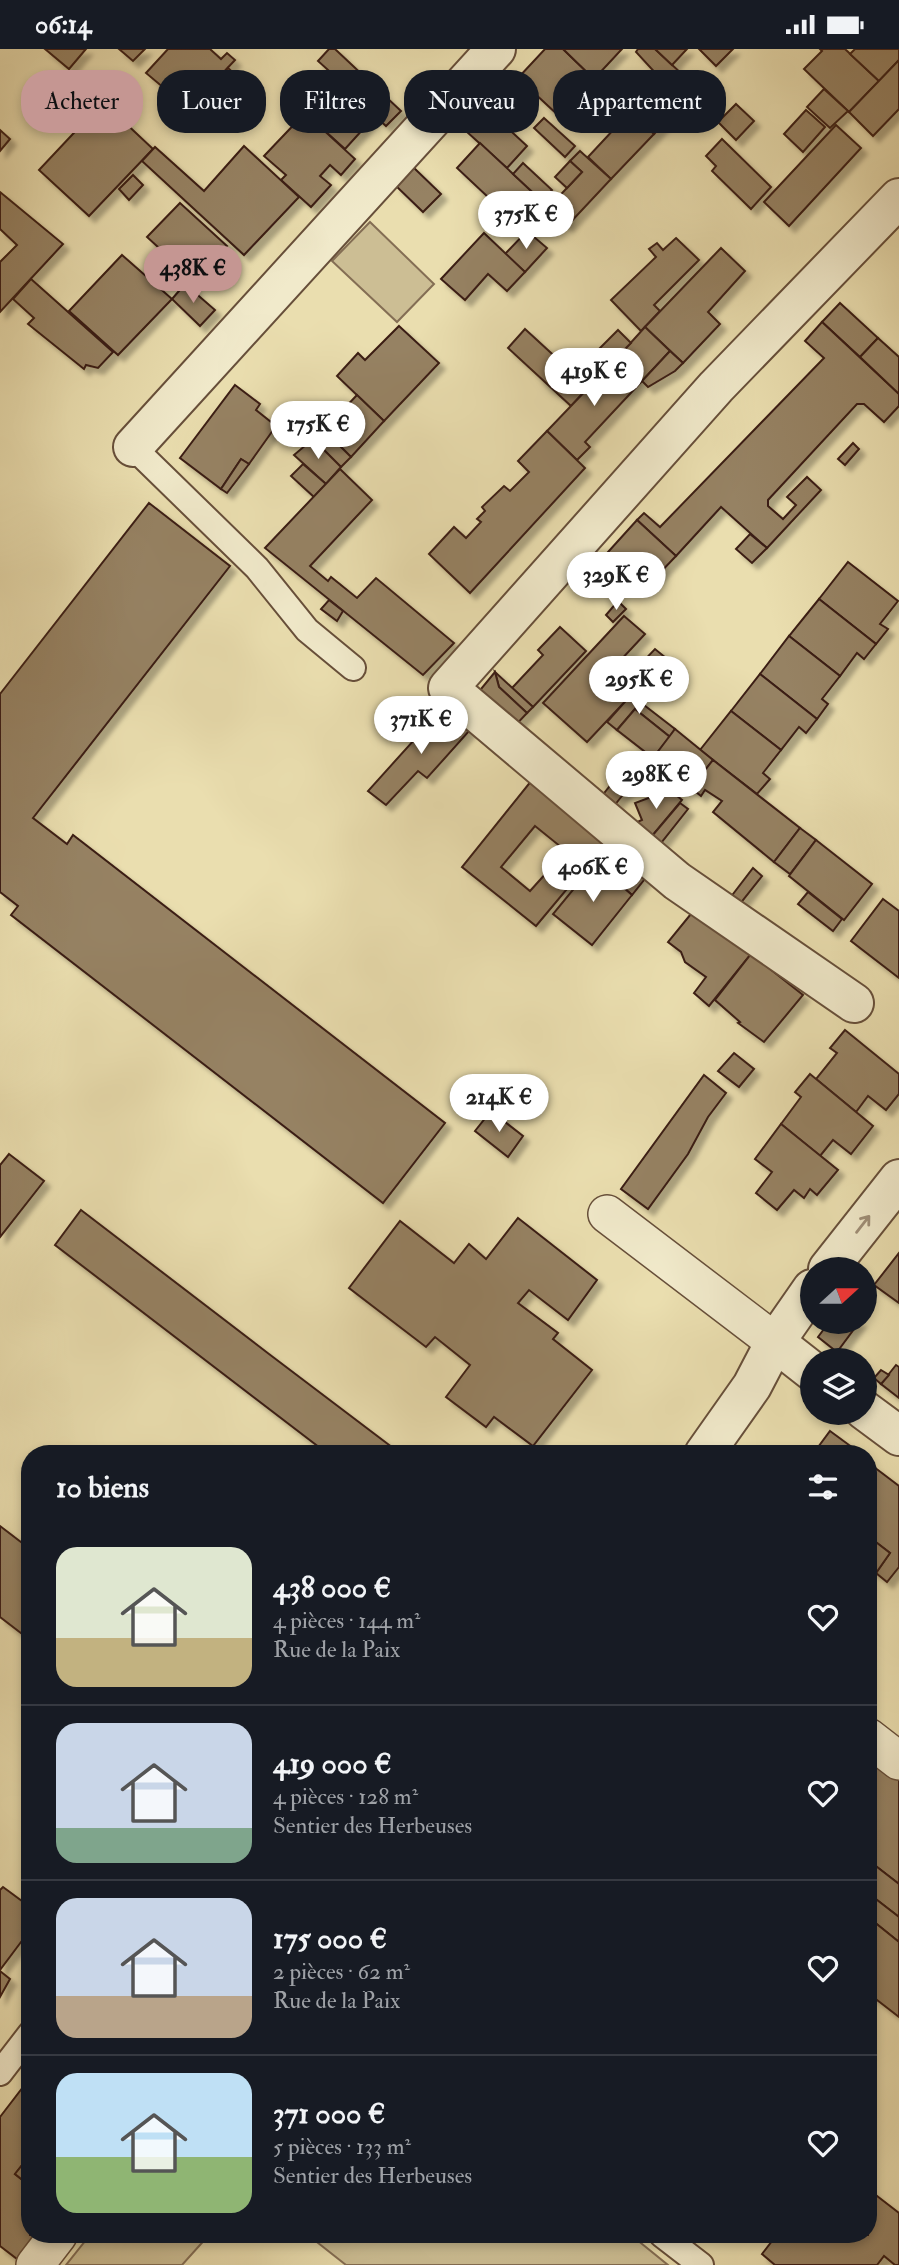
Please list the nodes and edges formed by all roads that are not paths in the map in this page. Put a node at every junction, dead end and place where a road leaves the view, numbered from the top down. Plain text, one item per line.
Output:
1 (496, 49) edge
2 (899, 198) edge
3 (133, 447) joint
4 (353, 668) dead end
5 (854, 1003) dead end
6 (899, 1179) edge
7 (607, 1214) dead end
8 (837, 1257) edge
9 (800, 1306) edge
10 (775, 1342) junction
11 (800, 1362) edge
12 (877, 1420) edge
13 (899, 1436) edge
14 (710, 1445) edge
15 (877, 1744) edge
16 (899, 1761) edge
17 (21, 2046) edge
18 (0, 2073) edge
19 (52, 2243) edge
20 (672, 2243) edge
21 (35, 2265) edge
22 (701, 2265) edge

1 - 3 street
2 - 5 street
3 - 4 lane
8 -> 6 street
7 - 10 street
9 - 10 street
10 - 11 street
10 - 14 street
12 - 13 street
15 - 16 street
17 - 18 lane
19 - 21 street
20 - 22 lane

